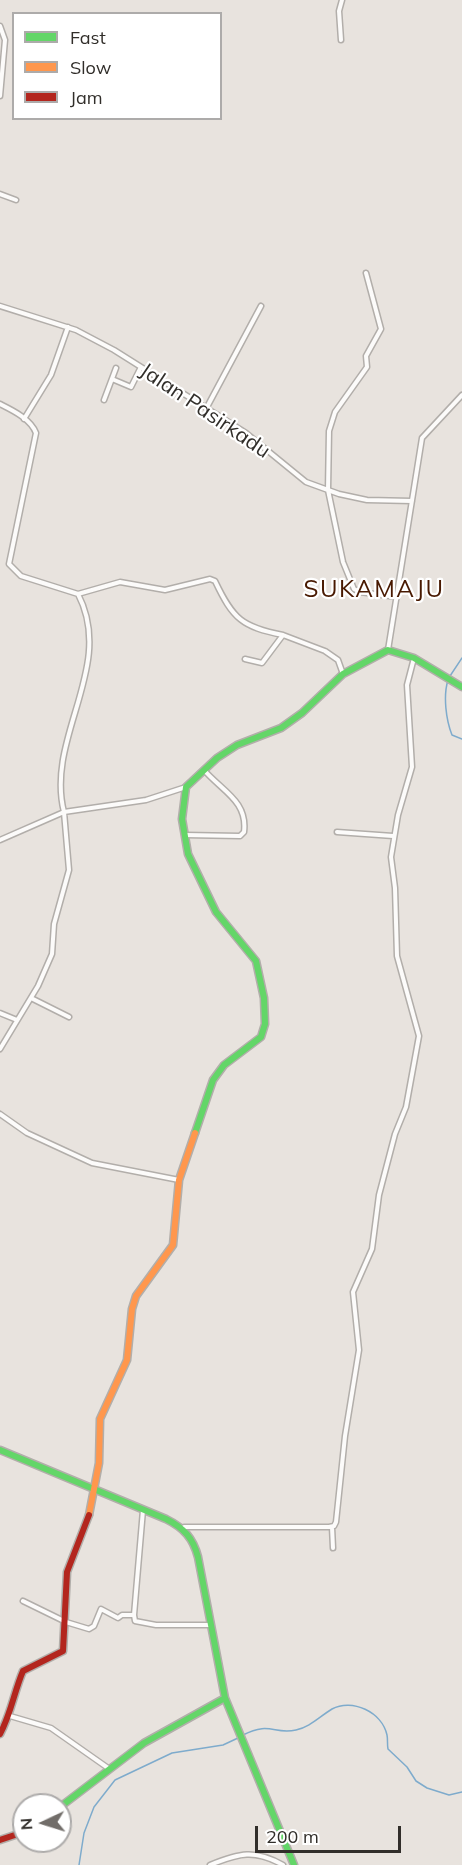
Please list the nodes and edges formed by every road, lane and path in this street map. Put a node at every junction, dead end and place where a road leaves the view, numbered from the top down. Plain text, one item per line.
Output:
1 (342, 0) edge
2 (0, 26) edge
3 (340, 40) dead end
4 (0, 96) edge
5 (0, 194) edge
6 (16, 200) dead end
7 (366, 273) dead end
8 (0, 306) edge
9 (261, 306) dead end
10 (68, 327) junction
11 (141, 367) junction
12 (116, 368) dead end
13 (112, 379) junction
14 (462, 395) edge
15 (104, 400) dead end
16 (0, 404) edge
17 (207, 407) junction
18 (24, 419) junction
19 (328, 490) junction
20 (412, 501) junction
21 (78, 594) junction
22 (397, 597) junction
23 (283, 635) junction
24 (388, 650) junction
25 (414, 658) junction
26 (245, 659) dead end
27 (343, 674) junction
28 (462, 687) edge
29 (203, 770) junction
30 (186, 787) junction
31 (64, 812) junction
32 (337, 832) dead end
33 (184, 835) junction
34 (393, 836) junction
35 (0, 840) edge
36 (31, 998) junction
37 (0, 1013) edge
38 (69, 1017) dead end
39 (17, 1020) junction
40 (0, 1049) edge
41 (0, 1114) edge
42 (179, 1180) junction
43 (1, 1452) edge
44 (96, 1490) junction
45 (143, 1509) junction
46 (183, 1527) junction
47 (332, 1527) junction
48 (333, 1548) dead end
49 (23, 1602) dead end
50 (134, 1615) junction
51 (66, 1622) junction
52 (209, 1625) junction
53 (225, 1698) junction
54 (10, 1716) junction
55 (0, 1734) edge
56 (108, 1768) junction
57 (72, 1797) edge
58 (210, 1865) edge
59 (283, 1865) edge
60 (294, 1865) edge

1 - 3 street
2 - 4 street
5 - 6 street
7 - 19 street
8 - 10 street, Jalan Pasirkadu
9 - 17 street
10 - 11 street, Jalan Pasirkadu
10 - 18 street
11 - 13 street
11 - 17 street, Jalan Pasirkadu
12 - 13 street
13 - 15 street
14 - 20 street
16 - 18 street
17 - 19 street, Jalan Pasirkadu
18 - 21 street
19 - 20 street, Jalan Pasirkadu
19 - 22 street
20 - 22 street
21 - 23 street
21 - 31 street
22 - 24 street
23 - 26 street
23 - 27 street
24 - 25 main road
24 - 27 main road
25 - 28 main road
25 - 34 street
27 - 29 main road
29 - 30 main road
29 - 33 street
30 - 31 street
30 - 33 main road
31 - 35 street
31 - 36 street
32 - 34 street
33 - 42 main road
34 - 47 street
36 - 38 street
36 - 39 street
37 - 39 street
39 - 40 street
41 - 42 street
42 - 44 main road
43 - 44 main road
44 - 45 main road
44 - 51 main road
45 - 46 main road
45 - 50 street
46 - 47 street
46 - 52 main road
47 - 48 street
49 - 51 street
50 - 51 street
50 - 52 street
51 - 54 main road
52 - 53 main road
53 - 56 main road
53 - 60 main road
54 - 55 main road
54 - 56 street
56 - 57 main road
58 - 59 street

